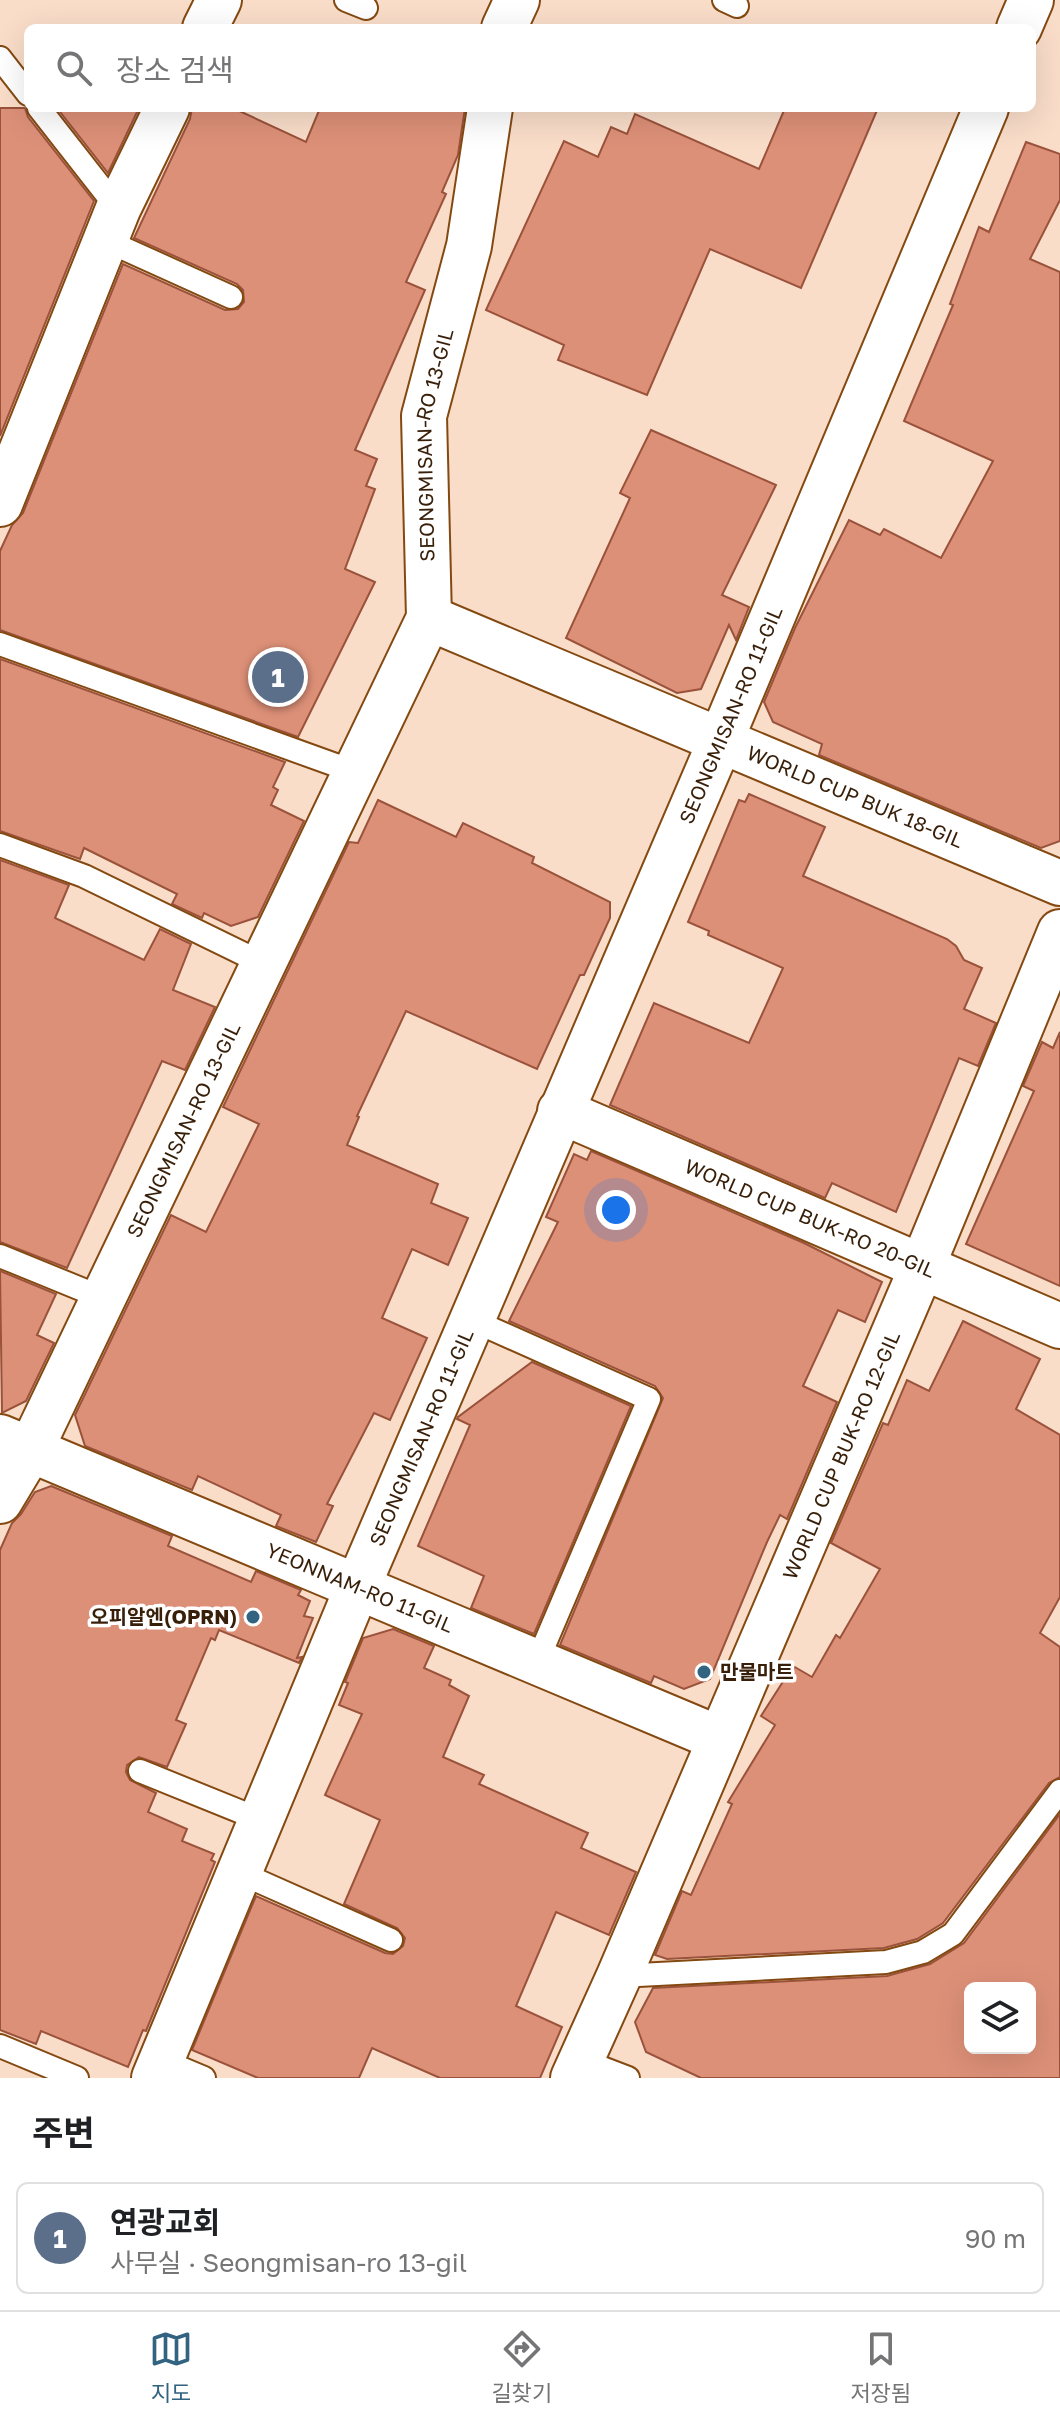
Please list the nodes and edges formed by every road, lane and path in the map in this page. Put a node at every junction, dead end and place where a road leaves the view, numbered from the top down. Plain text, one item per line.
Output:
1 (219, 0) edge
2 (517, 0) edge
3 (1031, 0) edge
4 (207, 24) edge
5 (506, 24) edge
6 (1021, 24) edge
7 (0, 58) edge
8 (24, 89) edge
9 (41, 112) edge
10 (165, 112) edge
11 (489, 112) edge
12 (984, 112) edge
13 (111, 225) junction
14 (231, 297) dead end
15 (0, 504) edge
16 (429, 618) junction
17 (0, 644) edge
18 (720, 742) junction
19 (355, 772) junction
20 (0, 845) edge
21 (1060, 883) edge
22 (1060, 932) edge
23 (262, 963) junction
24 (560, 1111) junction
25 (0, 1256) edge
26 (922, 1267) junction
27 (103, 1298) junction
28 (472, 1320) junction
29 (1060, 1326) edge
30 (15, 1444) edge
31 (0, 1501) edge
32 (358, 1586) junction
33 (537, 1662) junction
34 (720, 1739) junction
35 (140, 1771) dead end
36 (1060, 1791) edge
37 (261, 1820) junction
38 (238, 1872) junction
39 (391, 1940) dead end
40 (619, 1976) junction
41 (0, 2046) edge
42 (157, 2069) edge
43 (577, 2069) edge
44 (77, 2078) edge
45 (204, 2078) edge
46 (628, 2078) edge

1 - 4 street
2 - 5 street
3 - 6 street
7 - 8 lane
9 - 13 lane
10 - 13 street
11 - 16 street, SEONGMISAN-RO 13-GIL
12 - 18 street, SEONGMISAN-RO 11-GIL
13 - 14 lane
13 - 15 street
16 - 18 street, WORLD CUP BUK 18-GIL
16 - 19 street, SEONGMISAN-RO 13-GIL
17 - 19 lane
18 - 21 street, WORLD CUP BUK 18-GIL
18 - 24 street, SEONGMISAN-RO 11-GIL
19 - 23 street, SEONGMISAN-RO 13-GIL
20 - 23 lane
22 - 26 street, WORLD CUP BUK-RO 12-GIL
23 - 27 street, SEONGMISAN-RO 13-GIL
24 - 26 street, WORLD CUP BUK-RO 20-GIL
24 - 28 street, SEONGMISAN-RO 11-GIL
25 - 27 lane
26 - 29 street, WORLD CUP BUK-RO 20-GIL
26 - 34 street, WORLD CUP BUK-RO 12-GIL
27 - 30 street, SEONGMISAN-RO 13-GIL
28 - 32 street, SEONGMISAN-RO 11-GIL
28 - 33 lane, SEONGMISAN-RO 11-GIL
30 - 31 street, SEONGMISAN-RO 13-GIL
30 - 32 street, YEONNAM-RO 11-GIL
32 - 33 street, YEONNAM-RO 11-GIL
32 - 37 street, SEONGMISAN-RO 11-GIL
33 - 34 street, YEONNAM-RO 11-GIL
34 - 40 street, WORLD CUP BUK-RO 12-GIL
35 - 37 lane
36 - 40 lane
37 - 38 street, SEONGMISAN-RO 11-GIL
38 - 39 lane
38 - 42 street, SEONGMISAN-RO 11-GIL
40 - 43 street, WORLD CUP BUK-RO 12-GIL
41 - 44 lane
42 - 45 lane, SEONGMISAN-RO 11-GIL
43 - 46 lane

